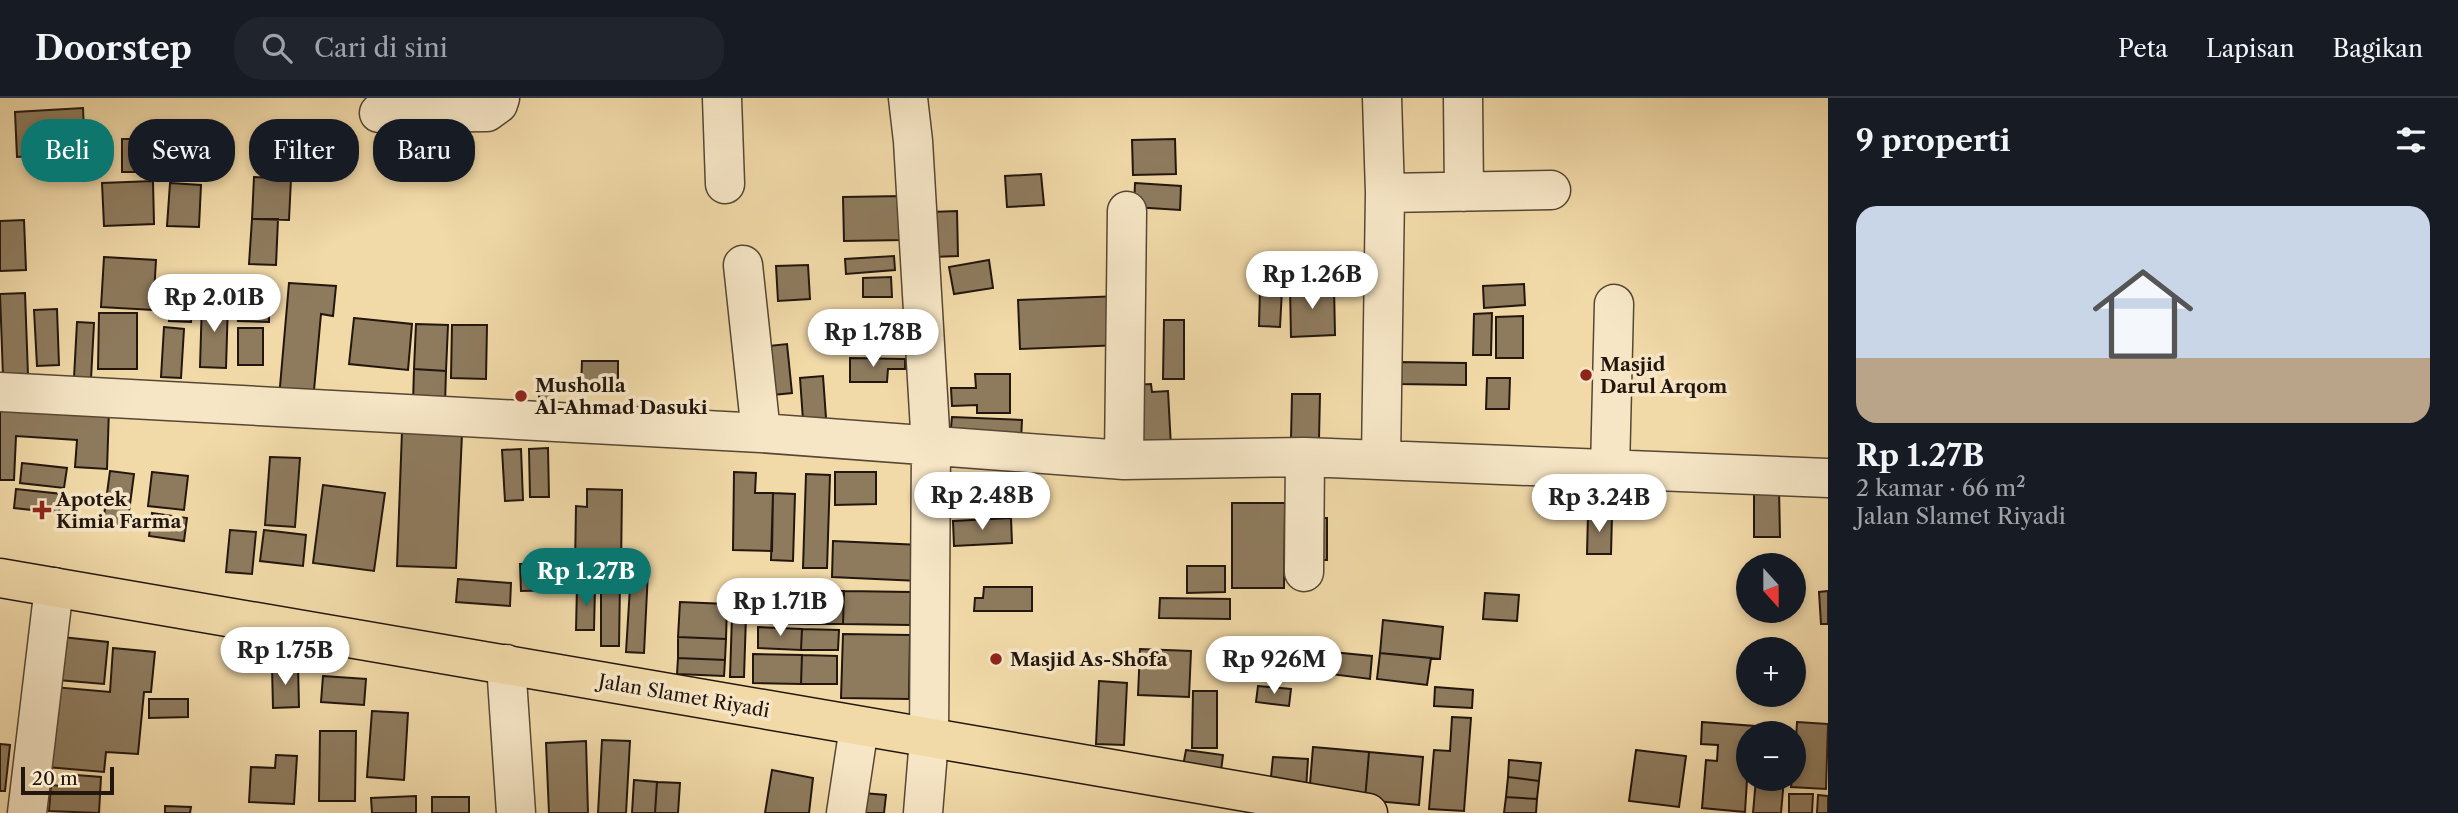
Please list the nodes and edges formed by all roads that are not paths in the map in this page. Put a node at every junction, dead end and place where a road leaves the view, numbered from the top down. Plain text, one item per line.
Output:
1 (500, 98) edge
2 (722, 98) edge
3 (908, 98) edge
4 (1382, 98) edge
5 (1463, 98) edge
6 (379, 113) dead end
7 (725, 184) dead end
8 (1551, 190) dead end
9 (1464, 192) junction
10 (1385, 193) junction
11 (1127, 211) dead end
12 (743, 265) dead end
13 (1614, 304) dead end
14 (0, 392) edge
15 (761, 433) junction
16 (931, 447) junction
17 (1305, 457) junction
18 (1124, 460) junction
19 (1381, 460) junction
20 (1610, 470) junction
21 (1828, 478) edge
22 (1304, 572) dead end
23 (0, 578) edge
24 (54, 587) junction
25 (506, 664) junction
26 (859, 727) junction
27 (929, 739) junction
28 (27, 813) edge
29 (516, 813) edge
30 (846, 813) edge
31 (923, 813) edge
32 (1368, 813) edge

1 - 6 street
2 - 7 street
3 - 16 street
4 - 10 street
5 - 9 street
8 - 9 street
9 - 10 street
10 - 19 street
11 - 18 street
12 - 15 street
13 - 20 street
14 - 15 street
15 - 16 street
16 - 18 street
16 - 27 street
17 - 18 street
17 - 19 street
17 - 22 street
19 - 20 street
20 - 21 street
23 - 24 main road, Jalan Slamet Riyadi
24 - 25 main road, Jalan Slamet Riyadi
24 - 28 street
25 - 26 main road, Jalan Slamet Riyadi
25 - 29 street
26 - 27 main road, Jalan Slamet Riyadi
26 - 30 street
27 - 31 street
27 - 32 main road, Jalan Slamet Riyadi

